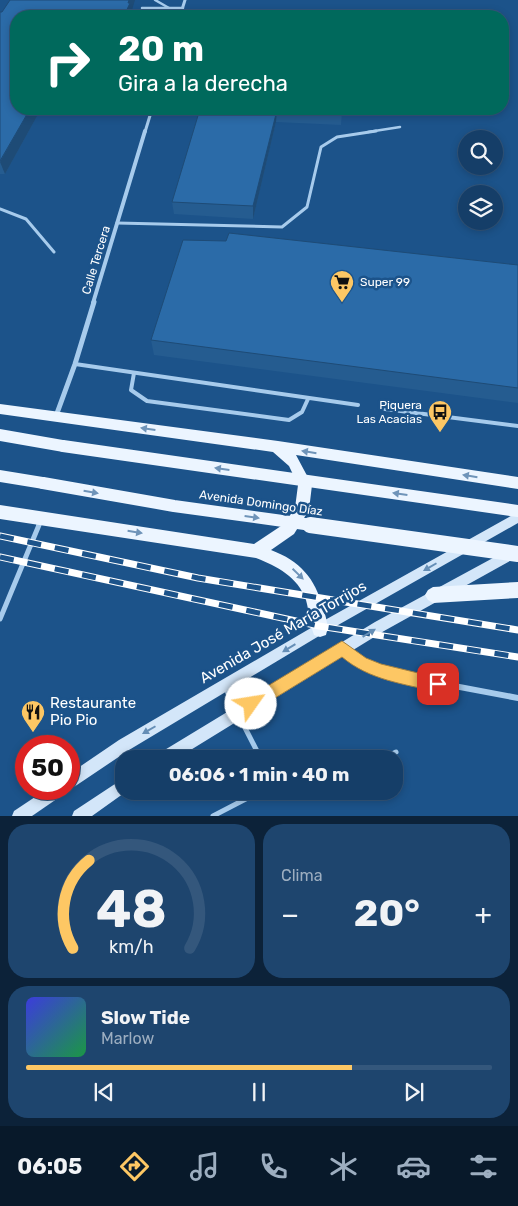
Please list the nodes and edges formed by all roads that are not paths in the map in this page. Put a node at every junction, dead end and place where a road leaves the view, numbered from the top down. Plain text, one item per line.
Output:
1 (155, 0) edge
2 (185, 0) edge
3 (142, 8) dead end
4 (169, 8) junction
5 (183, 8) joint
6 (150, 115) edge
7 (400, 127) dead end
8 (0, 209) edge
9 (117, 223) junction
10 (54, 252) dead end
11 (75, 364) junction
12 (134, 373) junction
13 (308, 399) junction
14 (358, 405) dead end
15 (0, 409) edge
16 (385, 409) dead end
17 (56, 416) junction
18 (518, 426) edge
19 (0, 435) edge
20 (278, 447) junction
21 (0, 476) edge
22 (518, 483) edge
23 (518, 511) edge
24 (0, 512) edge
25 (518, 517) edge
26 (41, 519) junction
27 (256, 551) junction
28 (518, 552) edge
29 (518, 590) edge
30 (433, 595) junction
31 (0, 619) edge
32 (320, 629) junction
33 (342, 648) junction
34 (225, 686) junction
35 (518, 698) edge
36 (237, 713) junction
37 (177, 750) edge
38 (256, 750) edge
39 (80, 775) edge
40 (115, 791) edge
41 (43, 800) edge
42 (244, 800) edge
43 (19, 816) edge
44 (79, 816) edge
45 (213, 816) edge

1 - 4 lane
2 - 5 street
3 - 4 lane
4 - 5 lane
6 - 9 street, Calle Tercera
7 - 9 lane
8 - 10 lane
9 - 11 street, Calle Tercera
11 - 12 lane
11 - 17 street, Calle Tercera
12 - 13 lane
12 - 13 lane
13 - 14 lane
15 - 17 main road
16 - 18 lane
20 -> 17 main road
23 -> 19 main road, bridge
22 -> 20 main road
20 - 27 main road
21 -> 28 main road, Avenida Domingo Díaz, bridge
24 - 26 main road
25 -> 32 main road, Avenida José María Torrijos
26 -> 27 main road
26 - 31 lane
27 -> 32 main road
28 - 30 main road
29 - 30 main road
33 -> 30 main road
32 -> 34 main road, Avenida José María Torrijos
33 - 35 street
33 - 36 main road
34 - 36 lane
34 -> 39 main road, Avenida José María Torrijos
36 - 37 main road
36 - 38 lane
40 - 44 main road
41 - 43 main road
42 - 45 lane

